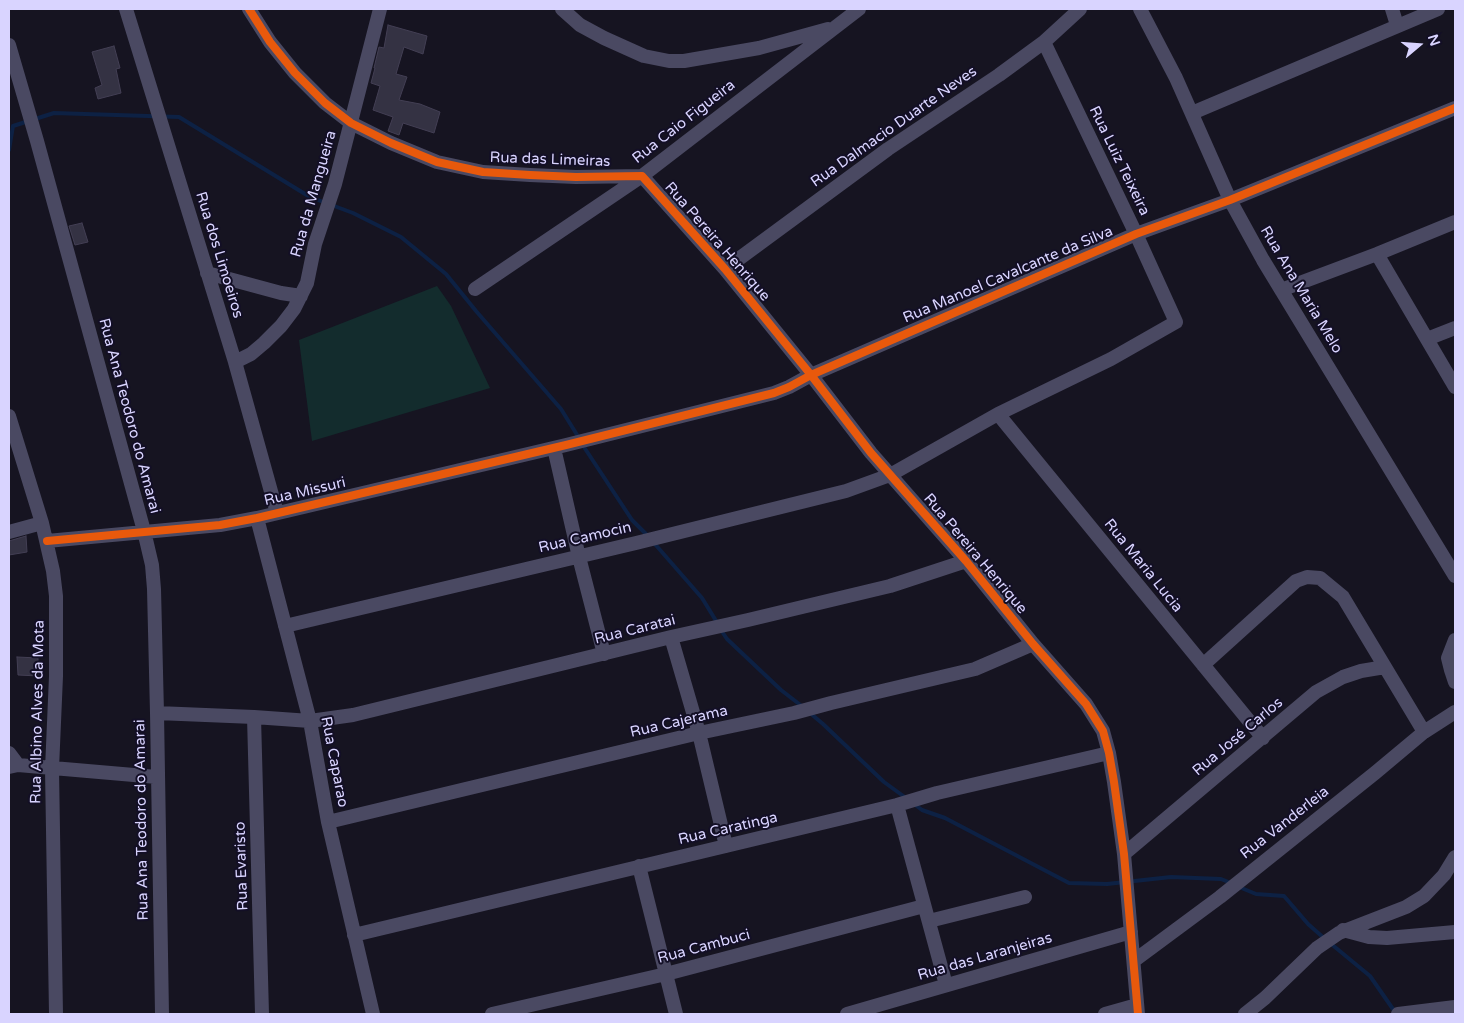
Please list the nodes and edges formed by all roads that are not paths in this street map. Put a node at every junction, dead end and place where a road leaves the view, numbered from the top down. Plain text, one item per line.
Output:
1 (126, 9) edge
2 (249, 9) edge
3 (380, 9) edge
4 (562, 9) edge
5 (859, 9) edge
6 (1080, 9) edge
7 (1392, 9) edge
8 (1438, 9) edge
9 (1145, 10) edge
10 (1397, 25) junction
11 (836, 26) junction
12 (1044, 42) junction
13 (9, 45) edge
14 (1455, 108) edge
15 (1192, 113) junction
16 (351, 123) junction
17 (642, 176) junction
18 (1230, 200) junction
19 (1455, 222) edge
20 (1136, 234) junction
21 (1377, 254) junction
22 (725, 269) junction
23 (208, 273) junction
24 (475, 289) dead end
25 (1281, 290) junction
26 (302, 296) junction
27 (1176, 322) joint
28 (1455, 328) edge
29 (1427, 339) junction
30 (235, 362) junction
31 (811, 375) junction
32 (1455, 387) edge
33 (998, 414) junction
34 (9, 416) edge
35 (560, 446) junction
36 (890, 474) junction
37 (277, 513) junction
38 (257, 518) junction
39 (42, 523) junction
40 (144, 531) junction
41 (9, 532) edge
42 (47, 540) junction
43 (579, 556) junction
44 (966, 561) junction
45 (1455, 576) edge
46 (285, 626) junction
47 (670, 637) junction
48 (1455, 640) edge
49 (1033, 644) junction
50 (604, 654) junction
51 (1203, 665) junction
52 (1385, 667) junction
53 (1455, 682) edge
54 (1455, 712) edge
55 (157, 713) junction
56 (254, 717) junction
57 (310, 721) junction
58 (1424, 732) junction
59 (699, 733) junction
60 (1263, 738) junction
61 (9, 753) edge
62 (1109, 753) junction
63 (13, 766) edge
64 (52, 769) junction
65 (158, 776) junction
66 (899, 804) junction
67 (328, 822) junction
68 (726, 846) junction
69 (1124, 857) junction
70 (1454, 863) edge
71 (639, 866) junction
72 (1025, 897) dead end
73 (924, 906) junction
74 (929, 921) junction
75 (1131, 932) junction
76 (1341, 932) junction
77 (1455, 932) edge
78 (354, 935) junction
79 (1135, 960) junction
80 (666, 974) junction
81 (946, 985) junction
82 (1455, 1007) edge
83 (1138, 1009) edge
84 (1405, 1013) edge
85 (56, 1014) edge
86 (162, 1014) edge
87 (262, 1014) edge
88 (373, 1014) edge
89 (492, 1014) edge
90 (676, 1014) edge
91 (848, 1014) edge
92 (1105, 1014) edge
93 (1245, 1014) edge

1 - 23 street, Rua dos Limoeiros
2 - 16 street, Rua das Limeiras
3 - 16 street, Rua da Mangueira
4 - 11 street
5 - 11 street, Rua Caio Figueira
6 - 12 street, Rua Dalmacio Duarte Neves
7 - 10 street
8 - 10 street
9 - 15 street, Rua Ana Maria Melo
10 - 15 street
11 - 17 street, Rua Caio Figueira
12 - 20 street, Rua Luiz Teixeira
12 - 22 street, Rua Dalmacio Duarte Neves
13 - 40 street, Rua Ana Teodoro do Amarai
14 - 18 street, Rua Manoel Cavalcante da Silva
15 - 18 street, Rua Ana Maria Melo
16 - 17 street, Rua das Limeiras
16 - 26 street, Rua da Mangueira
17 - 22 street, Rua Pereira Henrique
17 - 24 street, Rua Caio Figueira
18 - 20 street, Rua Manoel Cavalcante da Silva
18 - 25 street, Rua Ana Maria Melo
19 - 21 street
20 - 27 street, Rua Luiz Teixeira
20 - 31 street, Rua Manoel Cavalcante da Silva
21 - 25 street
21 - 29 street
22 - 31 street, Rua Pereira Henrique
23 - 26 street
23 - 30 street, Rua dos Limoeiros
25 - 45 street, Rua Ana Maria Melo
26 - 30 street, Rua da Mangueira
27 - 33 street, Rua Camocin
28 - 29 street
29 - 32 street
30 - 37 street, Rua dos Limoeiros
31 - 35 street, Rua Manoel Cavalcante da Silva
31 - 36 street, Rua Pereira Henrique
33 - 36 street, Rua Camocin
33 - 51 street, Rua Maria Lucia
34 - 39 street, Rua Albino Alves da Mota
35 - 37 street, Rua Missuri
35 - 43 street
36 - 43 street, Rua Camocin
36 - 44 street, Rua Pereira Henrique
37 - 38 street, Rua Missuri
38 - 40 street, Rua Missuri
38 - 46 street, Rua Caparao
39 - 41 street
39 - 42 street, Rua Albino Alves da Mota
40 - 42 street, Rua Missuri
40 - 55 street, Rua Ana Teodoro do Amarai
42 - 64 street, Rua Albino Alves da Mota
43 - 46 street, Rua Camocin
43 - 50 street
44 - 47 street, Rua Caratai
44 - 49 street, Rua Pereira Henrique
46 - 57 street, Rua Caparao
47 - 50 street, Rua Caratai
47 - 59 street
48 - 53 street
49 - 59 street, Rua Cajerama
49 - 62 street, Rua Pereira Henrique
50 - 57 street, Rua Caratai
51 - 52 street
51 - 60 street, Rua Maria Lucia
52 - 58 street
52 - 60 street, Rua José Carlos
54 - 58 street, Rua Vanderleia
55 - 56 street, Rua Caratai
55 - 65 street, Rua Ana Teodoro do Amarai
56 - 57 street, Rua Caratai
56 - 87 street, Rua Evaristo
57 - 67 street, Rua Caparao
58 - 79 street, Rua Vanderleia
59 - 67 street, Rua Cajerama
59 - 68 street
60 - 69 street, Rua José Carlos
61 - 63 street
62 - 66 street, Rua Caratinga
62 - 69 street, Rua Pereira Henrique
63 - 64 street
64 - 65 street
64 - 85 street, Rua Albino Alves da Mota
65 - 86 street, Rua Ana Teodoro do Amarai
66 - 68 street, Rua Caratinga
66 - 73 street
67 - 78 street, Rua Caparao
68 - 71 street, Rua Caratinga
69 - 75 street, Rua Pereira Henrique
70 - 76 street
71 - 78 street, Rua Caratinga
71 - 80 street
72 - 74 street
73 - 74 street
73 - 80 street, Rua Cambuci
74 - 81 street
75 - 79 street, Rua Pereira Henrique
75 - 81 street, Rua das Laranjeiras
76 - 77 street
76 - 93 street
78 - 88 street, Rua Caparao
79 - 83 street, Rua Pereira Henrique
80 - 89 street, Rua Cambuci
80 - 90 street
81 - 91 street, Rua das Laranjeiras
82 - 84 street
83 - 92 street

